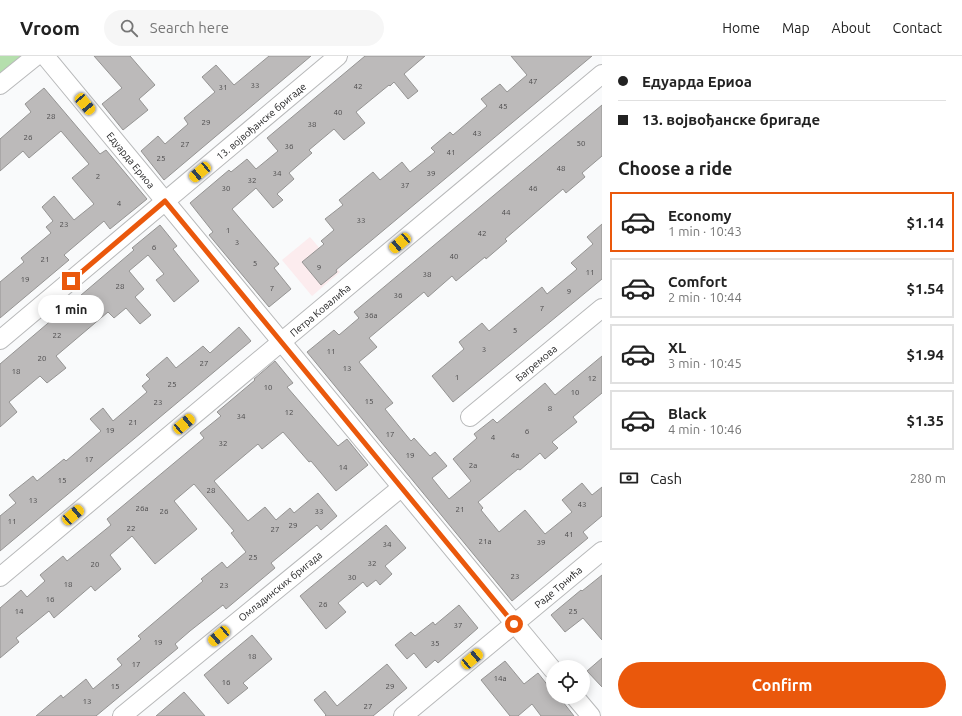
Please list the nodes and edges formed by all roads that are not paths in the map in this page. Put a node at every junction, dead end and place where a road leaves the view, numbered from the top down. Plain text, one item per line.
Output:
1 (36, 56) edge
2 (46, 56) edge
3 (338, 56) edge
4 (602, 74) edge
5 (0, 85) edge
6 (165, 201) junction
7 (602, 308) edge
8 (0, 340) edge
9 (282, 342) junction
10 (470, 417) dead end
11 (402, 487) junction
12 (602, 551) edge
13 (0, 577) edge
14 (514, 624) junction
15 (546, 662) edge
16 (581, 704) edge
17 (122, 716) edge
18 (403, 716) edge
19 (591, 716) edge

1 - 5 street
2 - 6 street, Едуарда Ериоа
3 - 6 street, 13. војвођанске бригаде
4 - 9 street, Петра Ковалића
6 - 8 street, 13. војвођанске бригаде
6 - 9 street, Едуарда Ериоа
7 - 10 street, Багремова
9 - 11 street, Едуарда Ериоа
9 - 13 street, Петра Ковалића
11 - 14 street, Едуарда Ериоа
11 - 17 street, Омладинских бригада
12 - 14 street, Раде Трнића
14 - 15 street, Едуарда Ериоа
14 - 18 street, Раде Трнића
16 - 19 street

